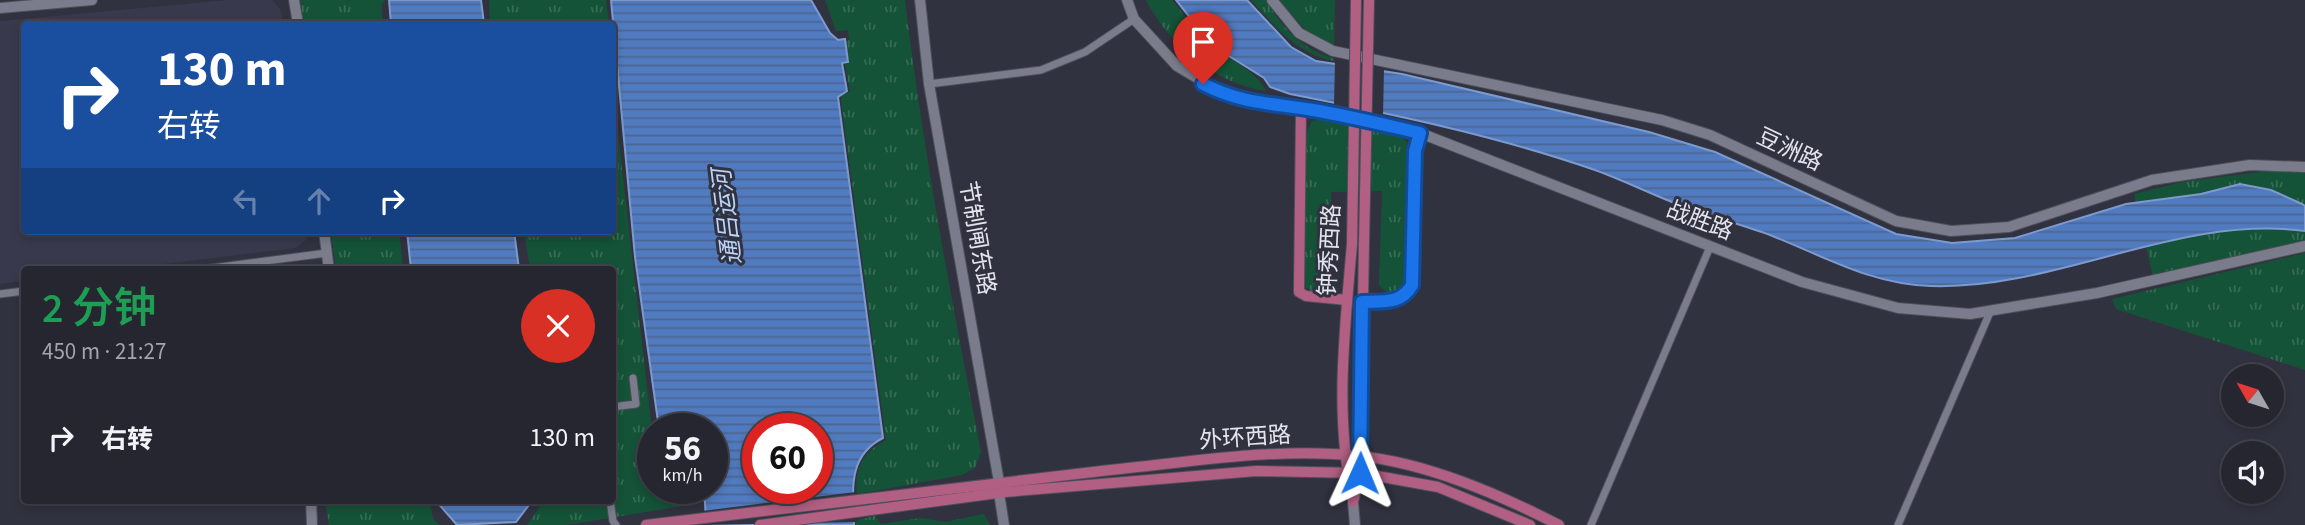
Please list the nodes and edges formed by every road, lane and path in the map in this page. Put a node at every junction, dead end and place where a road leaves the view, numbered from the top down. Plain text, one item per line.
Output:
1 (92, 0) edge
2 (294, 0) edge
3 (919, 0) edge
4 (1127, 0) edge
5 (1272, 0) edge
6 (1356, 0) edge
7 (1369, 0) edge
8 (0, 8) edge
9 (1134, 19) junction
10 (298, 21) edge
11 (929, 85) junction
12 (1301, 108) junction
13 (1420, 133) junction
14 (2305, 167) edge
15 (325, 235) edge
16 (1358, 243) junction
17 (2305, 246) edge
18 (1710, 247) junction
19 (327, 253) junction
20 (228, 266) edge
21 (329, 266) edge
22 (21, 291) edge
23 (0, 294) edge
24 (1347, 300) junction
25 (1362, 302) junction
26 (1992, 310) junction
27 (633, 378) dead end
28 (616, 406) edge
29 (1345, 455) junction
30 (1360, 456) junction
31 (1347, 472) junction
32 (1360, 473) junction
33 (999, 488) junction
34 (924, 498) junction
35 (1353, 502) junction
36 (311, 504) edge
37 (611, 504) edge
38 (312, 525) edge
39 (616, 525) edge
40 (646, 525) edge
41 (760, 525) edge
42 (1004, 525) edge
43 (1355, 525) edge
44 (1530, 525) edge
45 (1559, 525) edge
46 (1591, 525) edge
47 (1898, 525) edge

1 - 8 street
2 - 10 street
3 - 11 street, 节制闸东路
4 - 9 street, 战胜路
5 - 14 street, 豆洲路
6 - 16 main road, 钟秀西路, bridge
7 - 16 main road, 钟秀西路, bridge
9 - 11 street
9 - 12 street, 战胜路
11 - 33 street, 节制闸东路
12 - 13 street, 战胜路
12 - 24 main road
13 - 18 street, 战胜路
13 - 25 main road
15 - 19 street
16 - 24 main road, 钟秀西路
16 - 25 main road, 钟秀西路
17 - 26 street, 战胜路
18 - 26 street, 战胜路
18 - 46 street
19 - 20 street
19 - 21 street
22 - 23 street
24 - 29 main road, 钟秀西路
25 - 30 main road, 钟秀西路
26 - 47 street
27 - 28 street
29 - 30 main road, 外环西路
29 - 31 main road, 钟秀西路
29 - 33 main road, 外环西路
30 - 32 main road, 钟秀西路
30 - 45 main road, 外环西路
31 - 32 main road, 外环西路
31 - 33 main road, 外环西路
31 - 35 main road, 钟秀西路
32 - 35 main road
32 - 44 main road, 外环西路
33 - 34 main road, 外环西路
33 - 42 street, 节制闸东路
34 - 40 main road
34 - 41 main road
35 - 43 street, 钟秀西路
36 - 38 street
37 - 39 street

